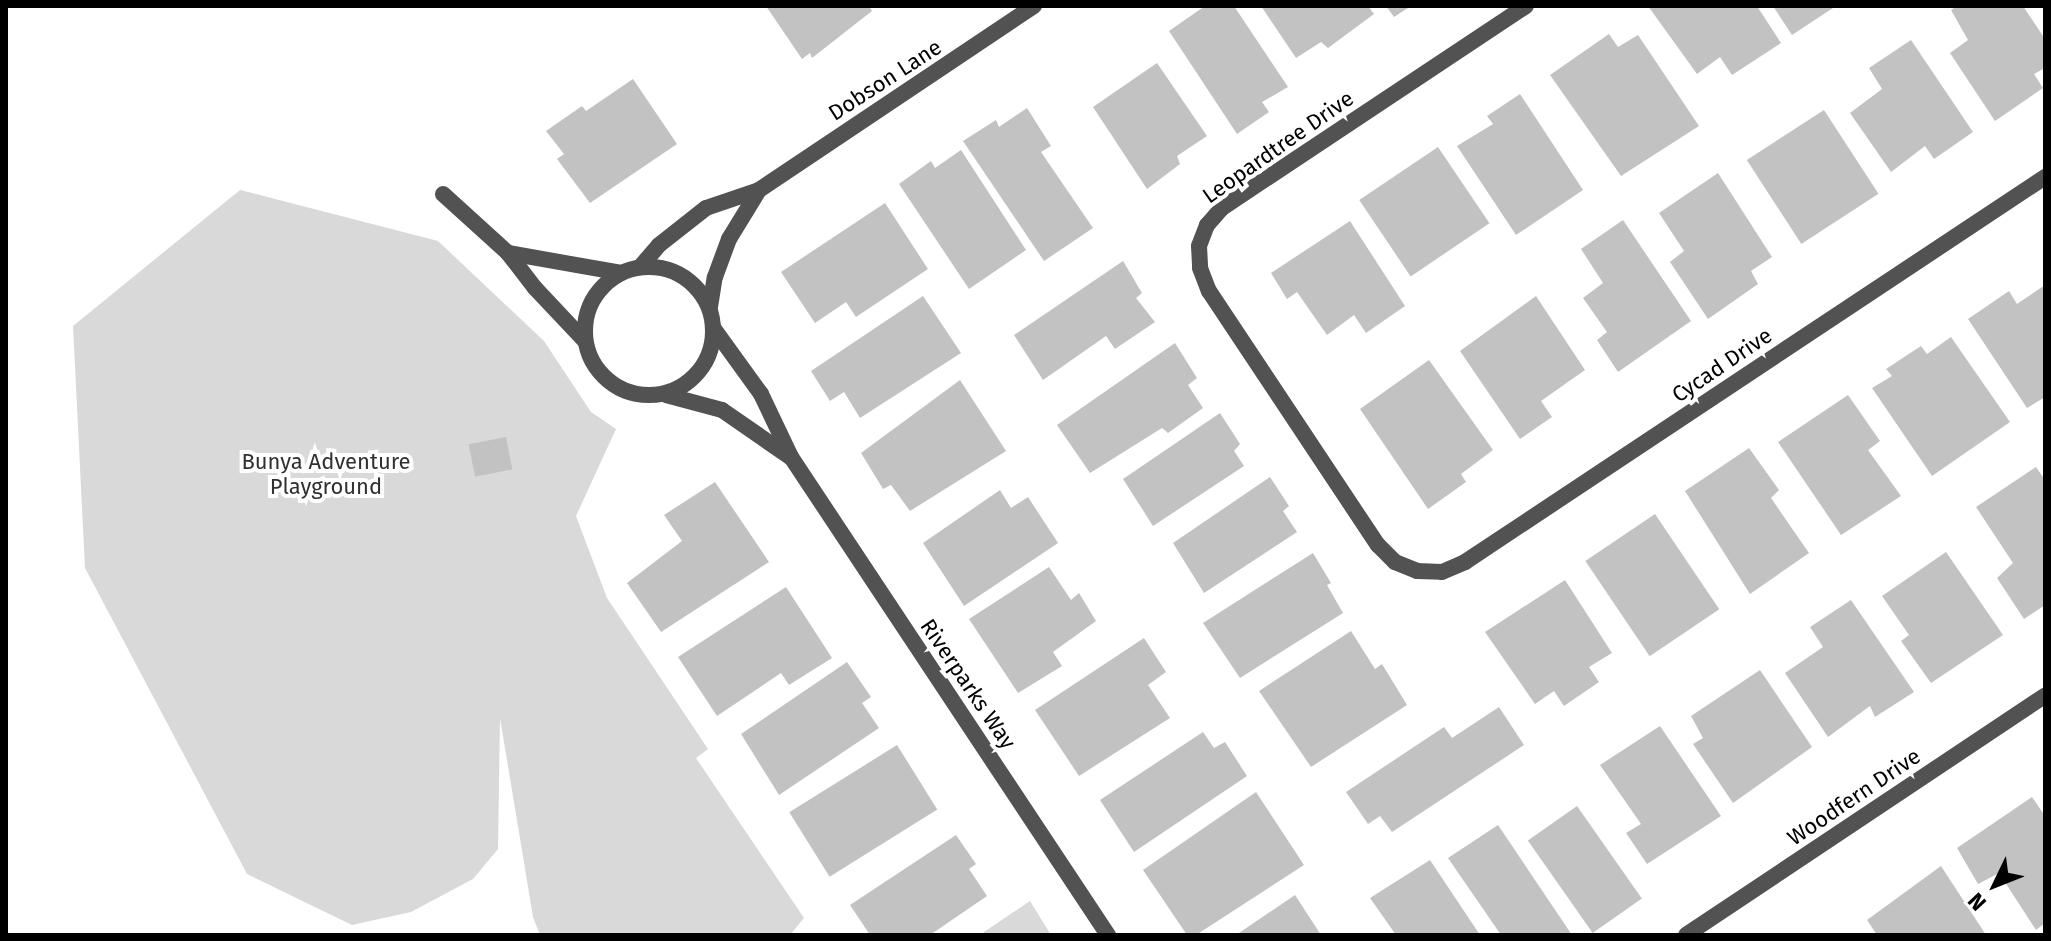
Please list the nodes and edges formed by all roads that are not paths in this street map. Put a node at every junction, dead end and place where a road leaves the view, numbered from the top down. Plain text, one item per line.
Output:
1 (1034, 6) edge
2 (1526, 6) edge
3 (2045, 177) edge
4 (759, 190) junction
5 (443, 194) dead end
6 (508, 253) junction
7 (640, 267) junction
8 (621, 273) junction
9 (710, 307) junction
10 (714, 329) junction
11 (585, 341) junction
12 (664, 395) junction
13 (791, 457) junction
14 (1417, 571) joint
15 (2045, 696) edge
16 (1108, 935) edge
17 (1686, 935) edge

1 - 4 street, Dobson Lane
2 - 14 street, Leopardtree Drive
3 - 14 street, Cycad Drive
4 - 7 street, Dobson Lane
4 - 9 street, Dobson Lane
5 - 6 street
6 - 8 street
6 - 11 street
7 - 8 street
7 - 9 street
8 - 11 street
9 - 10 street
10 - 12 street
10 - 13 street, Riverparks Way
11 - 12 street
12 - 13 street, Riverparks Way
13 - 16 street, Riverparks Way
15 - 17 street, Woodfern Drive

